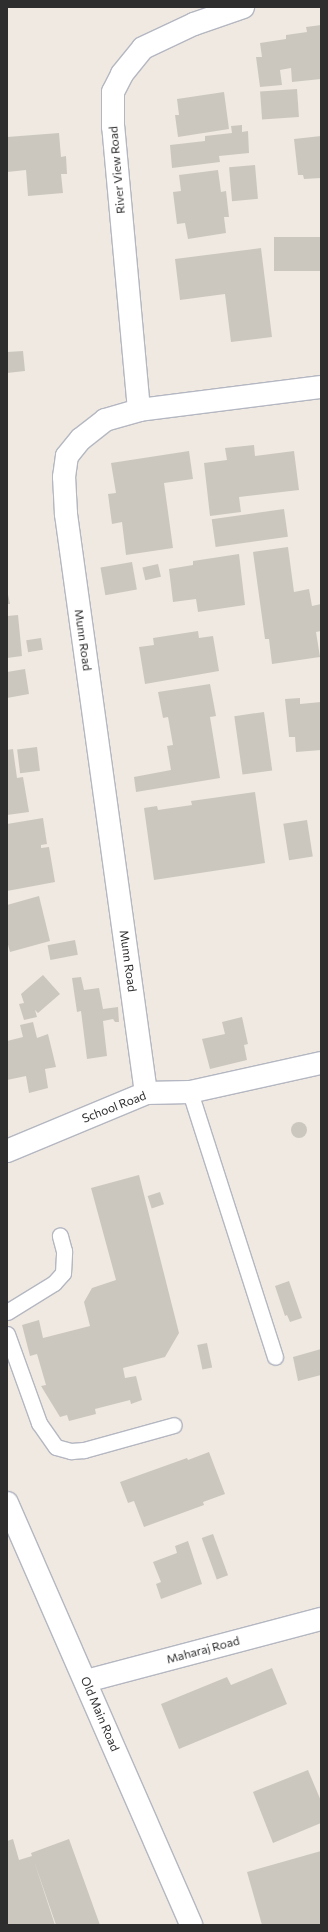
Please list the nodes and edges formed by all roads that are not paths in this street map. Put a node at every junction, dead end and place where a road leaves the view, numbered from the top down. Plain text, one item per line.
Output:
1 (243, 7) edge
2 (192, 16) edge
3 (321, 387) edge
4 (139, 410) junction
5 (321, 1063) edge
6 (190, 1092) junction
7 (146, 1093) junction
8 (7, 1151) edge
9 (60, 1236) dead end
10 (7, 1312) edge
11 (7, 1334) edge
12 (275, 1357) dead end
13 (174, 1425) dead end
14 (7, 1503) edge
15 (321, 1619) edge
16 (86, 1681) junction
17 (191, 1925) edge

1 - 2 street, River View Road
2 - 4 street, River View Road
3 - 4 street, Munn Road
4 - 7 street, Munn Road
5 - 6 street, School Road
6 - 7 street, School Road
6 - 12 lane
7 - 8 street, School Road
9 - 10 lane
11 - 13 lane
14 - 16 street, Old Main Road
15 - 16 street, Maharaj Road
16 - 17 street, Old Main Road

